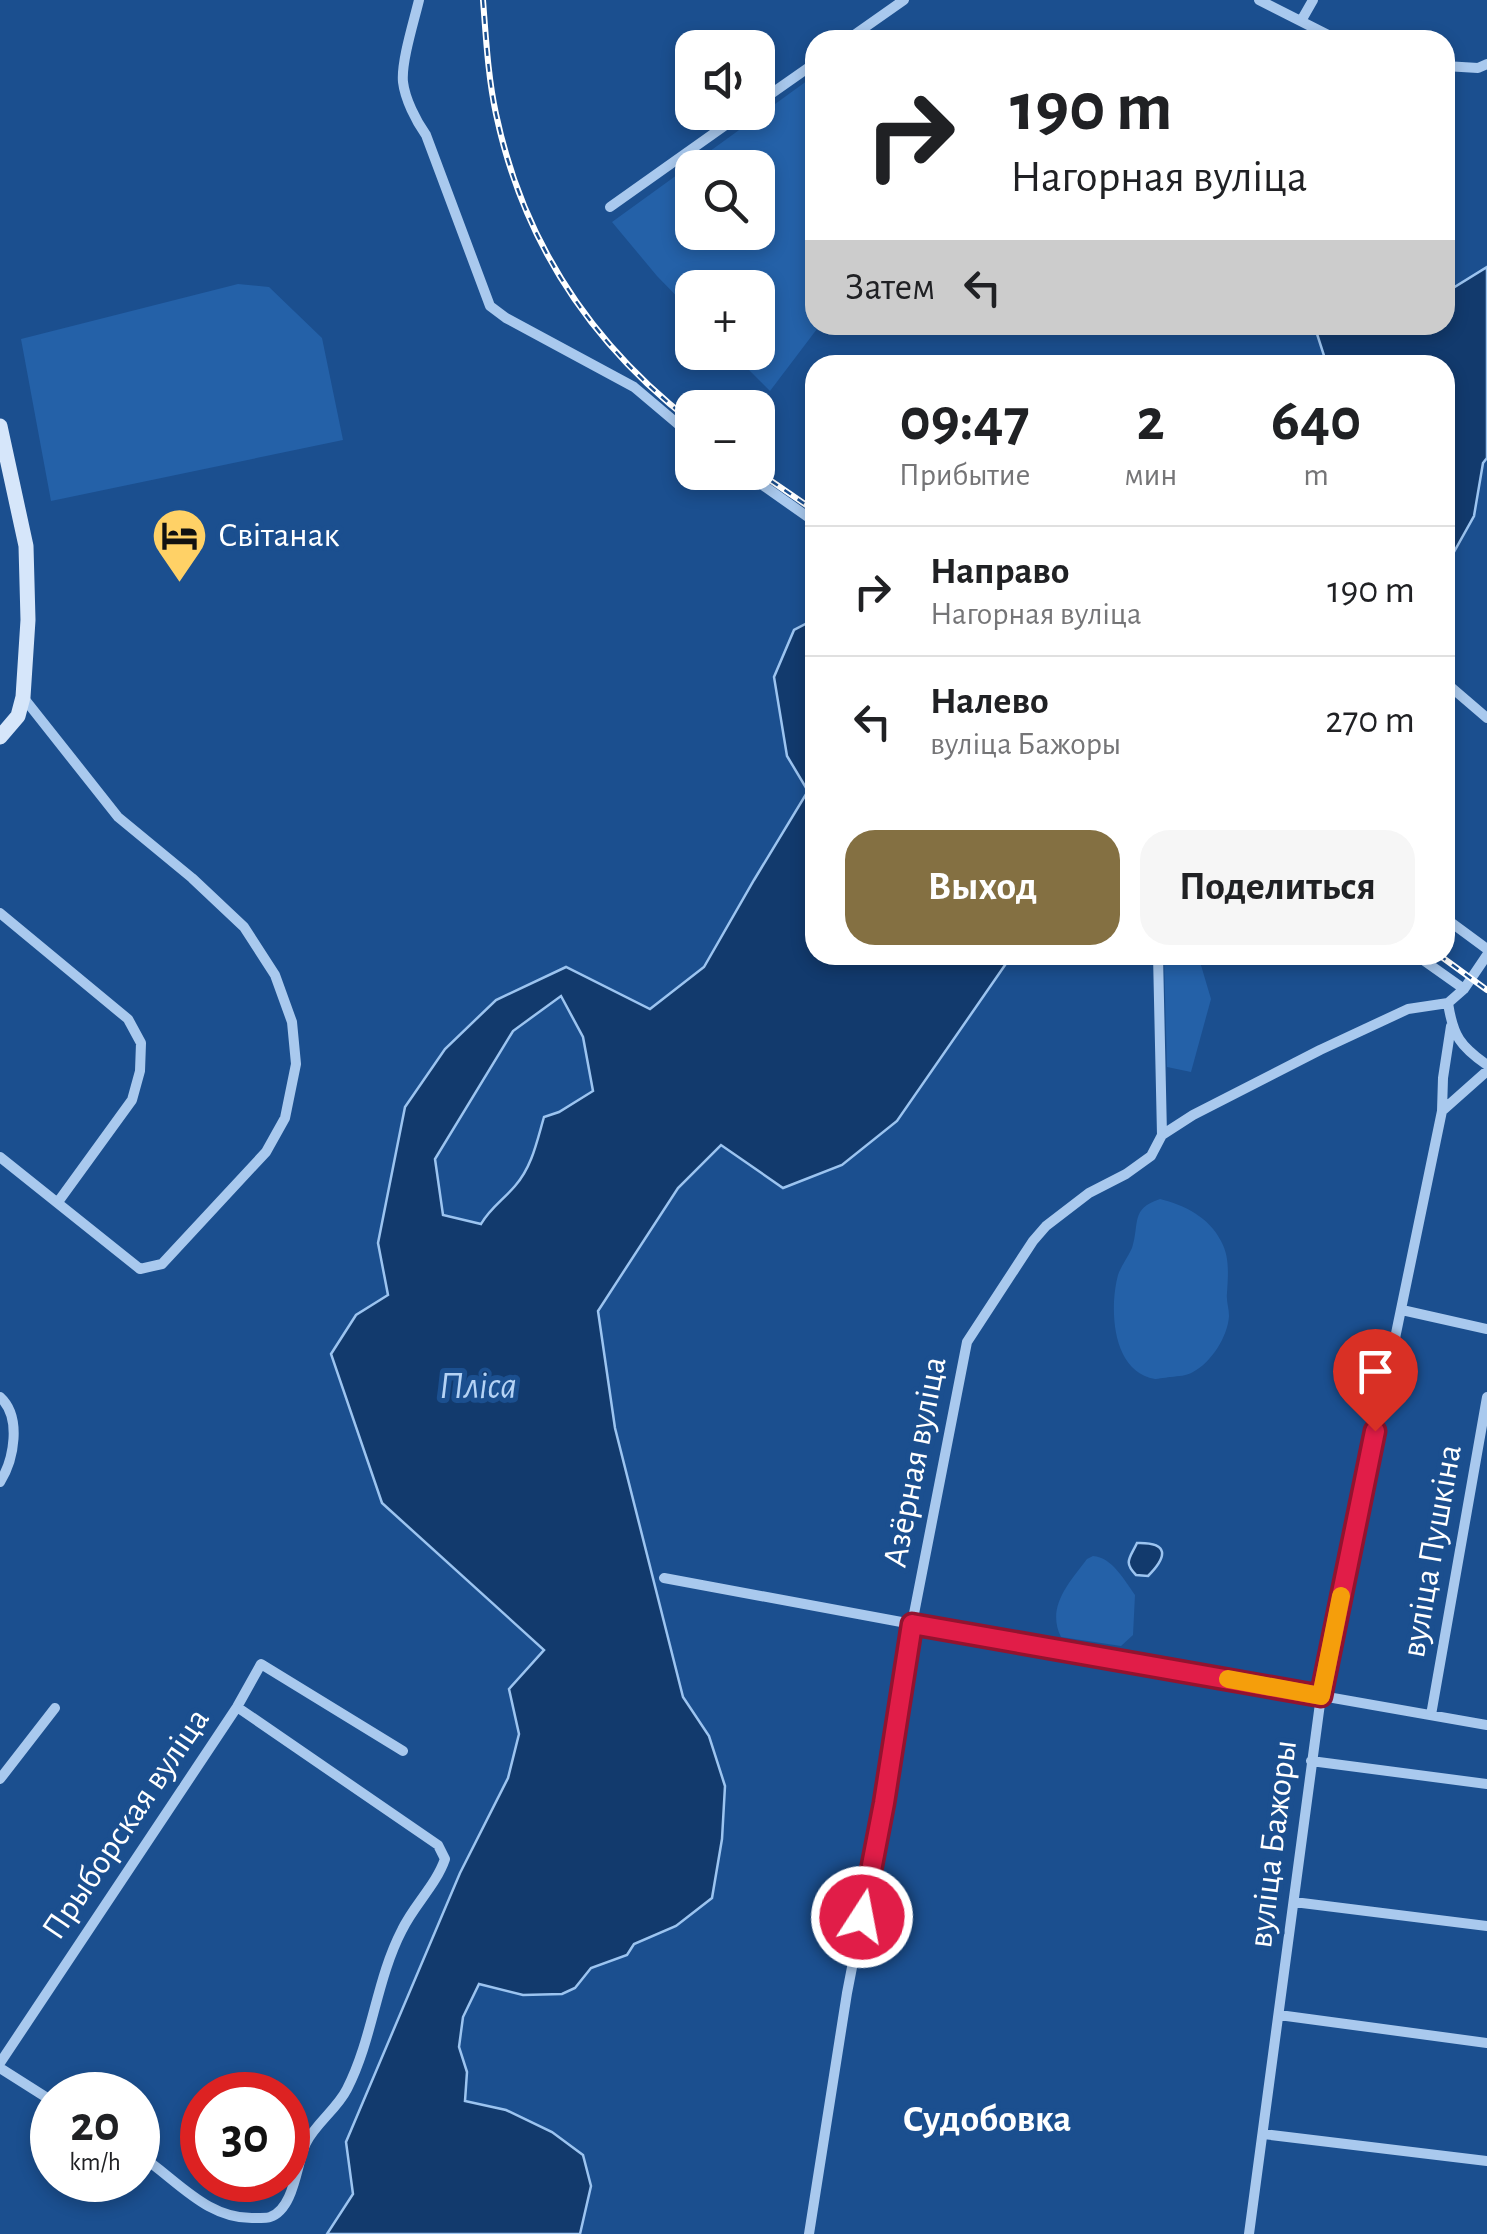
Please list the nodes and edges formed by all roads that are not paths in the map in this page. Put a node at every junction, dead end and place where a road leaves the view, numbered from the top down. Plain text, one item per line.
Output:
1 (419, 0) edge
2 (904, 0) edge
3 (1259, 0) edge
4 (1313, 0) edge
5 (1301, 22) junction
6 (862, 30) edge
7 (1317, 30) edge
8 (1487, 64) edge
9 (1455, 67) edge
10 (805, 70) edge
11 (775, 91) edge
12 (719, 130) edge
13 (610, 208) dead end
14 (675, 422) edge
15 (0, 426) edge
16 (770, 490) edge
17 (805, 515) edge
18 (1455, 691) edge
19 (23, 697) junction
20 (1487, 718) edge
21 (0, 737) edge
22 (0, 913) edge
23 (1455, 926) edge
24 (1487, 952) edge
25 (1158, 965) edge
26 (1430, 965) edge
27 (1464, 989) junction
28 (1448, 1003) junction
29 (1451, 1026) junction
30 (1487, 1068) edge
31 (1442, 1111) junction
32 (1162, 1135) junction
33 (0, 1157) edge
34 (58, 1202) junction
35 (1402, 1310) junction
36 (1487, 1329) edge
37 (0, 1397) edge
38 (1487, 1397) edge
39 (0, 1482) edge
40 (664, 1578) dead end
41 (912, 1624) junction
42 (1321, 1696) junction
43 (238, 1707) junction
44 (55, 1708) dead end
45 (1431, 1715) junction
46 (1487, 1725) edge
47 (403, 1751) dead end
48 (1311, 1761) junction
49 (0, 1779) edge
50 (1487, 1784) edge
51 (1294, 1902) junction
52 (1487, 1926) edge
53 (1279, 2015) junction
54 (1487, 2043) edge
55 (0, 2066) edge
56 (30, 2087) edge
57 (1263, 2134) junction
58 (1487, 2162) edge
59 (160, 2170) edge
60 (808, 2234) edge
61 (1249, 2234) edge

1 - 14 street
2 - 6 street
3 - 5 street
4 - 5 street
5 - 7 street
8 - 9 street
10 - 11 street
12 - 13 street
15 - 19 street
16 - 17 street
18 - 20 street
19 - 21 street
19 - 34 street
22 - 34 street
23 - 24 street
24 - 27 street
25 - 32 street
26 - 27 street
27 - 28 street
28 - 29 street, вуліца Бажоры
28 - 32 street, Азёрная вуліца
29 - 30 street
29 - 31 street, вуліца Бажоры
30 - 31 street
31 - 35 street, вуліца Бажоры
32 - 41 street, Азёрная вуліца
33 - 34 street
35 - 36 street
35 - 42 street, вуліца Бажоры
37 - 39 street
38 - 45 street, вуліца Пушкіна
40 - 41 street
41 - 42 street
41 - 60 street, Азёрная вуліца
42 - 45 street
42 - 48 street, вуліца Бажоры
43 - 47 street, Прыборская вуліца
43 - 55 street, Прыборская вуліца
43 - 59 street
44 - 49 street
45 - 46 street
48 - 50 street
48 - 51 street, вуліца Бажоры
51 - 52 street
51 - 53 street, вуліца Бажоры
53 - 54 street
53 - 57 street, вуліца Бажоры
55 - 56 street
57 - 58 street
57 - 61 street, вуліца Бажоры

